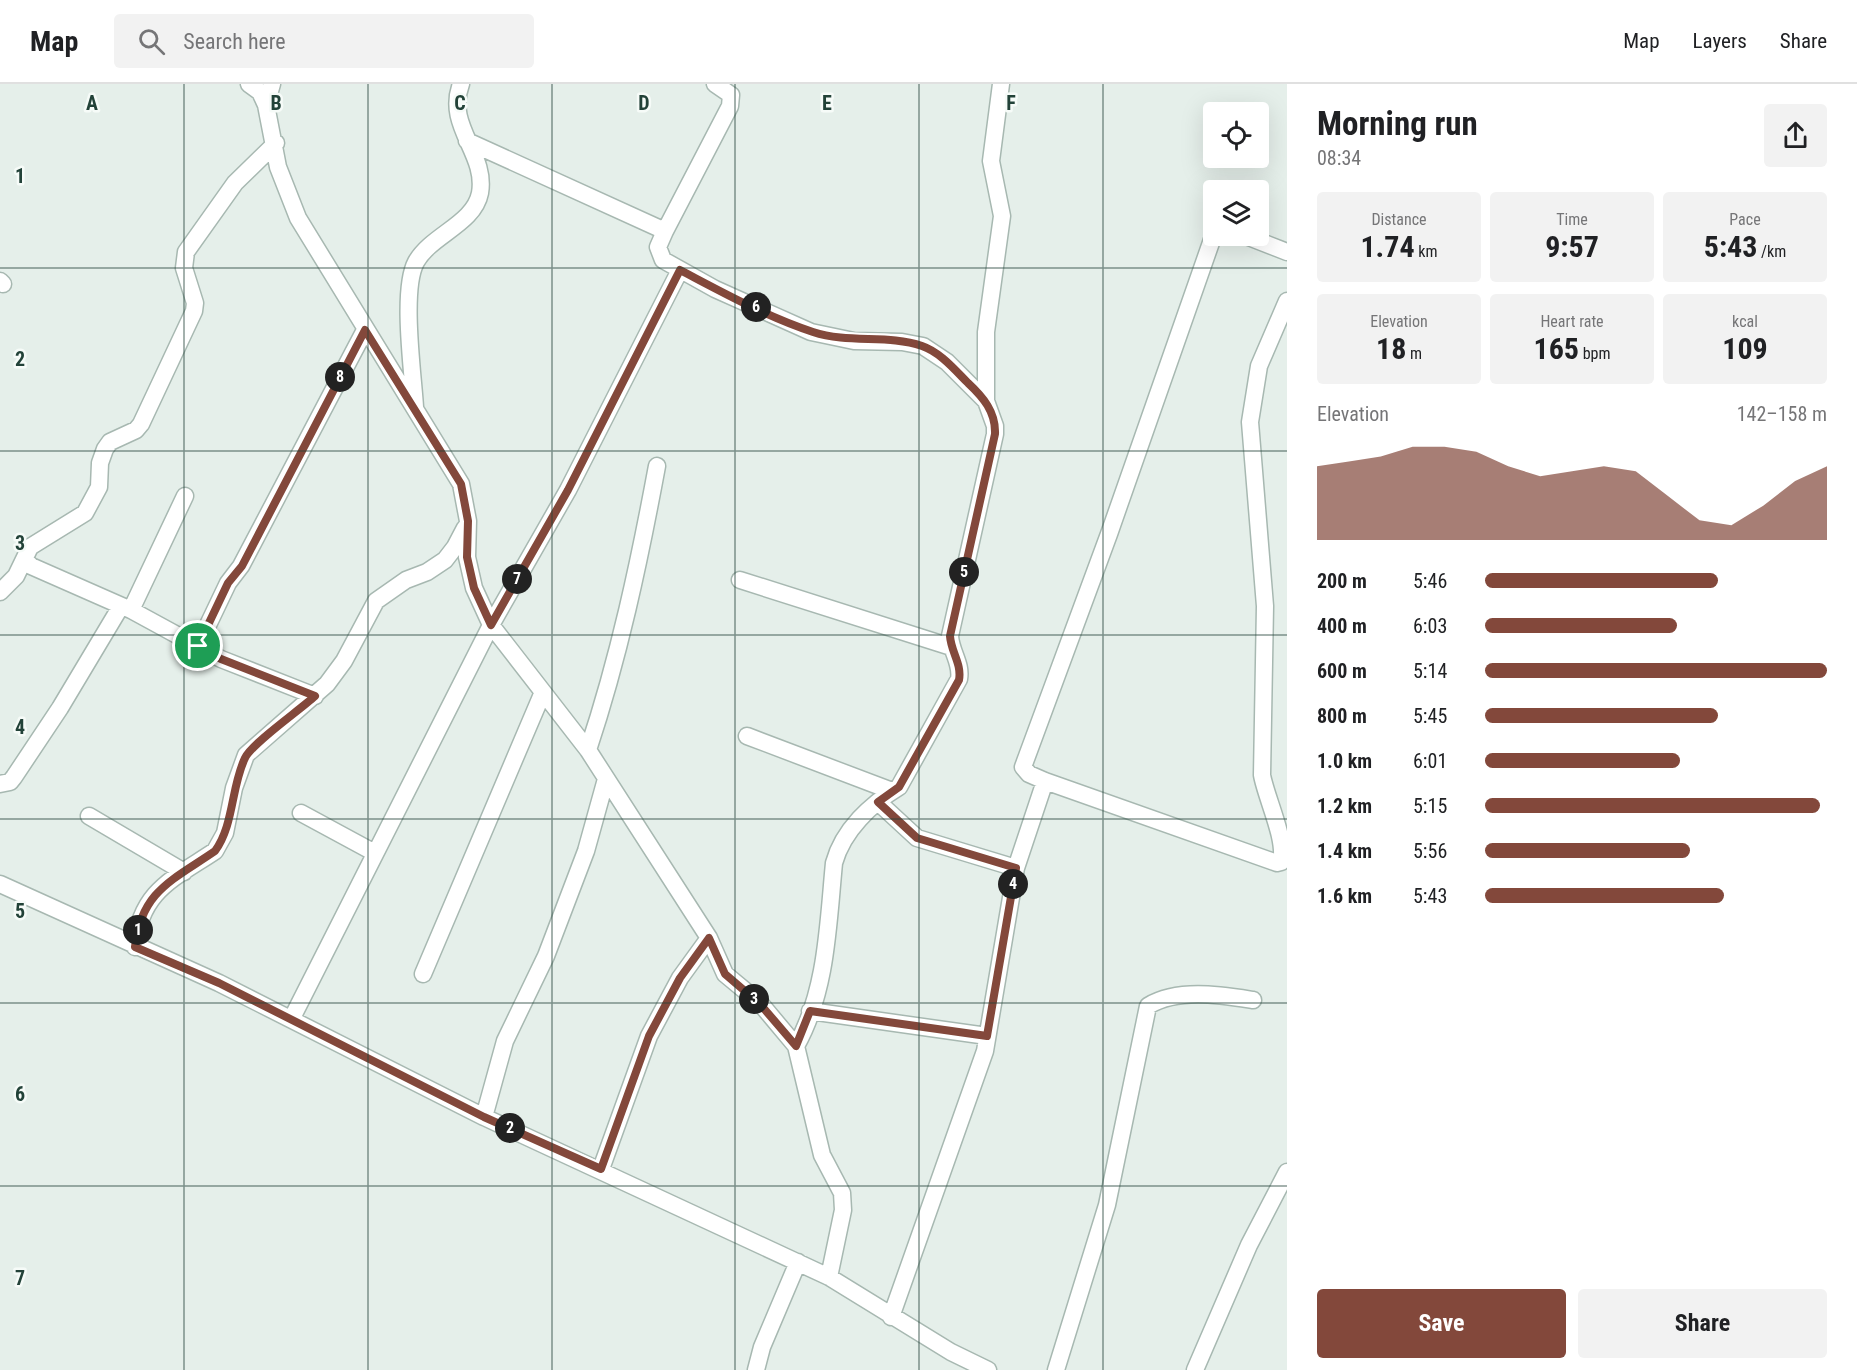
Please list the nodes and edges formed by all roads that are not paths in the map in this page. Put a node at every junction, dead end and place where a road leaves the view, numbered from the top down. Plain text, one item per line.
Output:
1 (249, 84) edge
2 (272, 84) edge
3 (460, 84) edge
4 (715, 84) edge
5 (1001, 84) edge
6 (266, 105) junction
7 (467, 141) junction
8 (276, 142) junction
9 (665, 231) junction
10 (1269, 245) edge
11 (1210, 246) edge
12 (1287, 252) edge
13 (680, 270) junction
14 (1287, 301) edge
15 (365, 330) junction
16 (987, 400) junction
17 (415, 408) junction
18 (657, 466) dead end
19 (185, 496) dead end
20 (468, 521) junction
21 (25, 560) junction
22 (740, 580) dead end
23 (0, 592) edge
24 (126, 608) junction
25 (491, 625) junction
26 (198, 646) junction
27 (951, 647) junction
28 (543, 692) junction
29 (315, 696) junction
30 (747, 736) dead end
31 (588, 750) junction
32 (606, 779) junction
33 (1046, 781) junction
34 (0, 784) edge
35 (892, 791) junction
36 (878, 802) junction
37 (301, 813) dead end
38 (89, 816) dead end
39 (375, 853) junction
40 (1016, 868) junction
41 (184, 872) junction
42 (0, 884) edge
43 (709, 938) junction
44 (135, 947) junction
45 (423, 974) dead end
46 (1253, 1000) dead end
47 (810, 1011) junction
48 (292, 1018) junction
49 (987, 1036) junction
50 (796, 1046) junction
51 (484, 1117) junction
52 (601, 1169) junction
53 (1287, 1172) edge
54 (798, 1262) junction
55 (829, 1276) junction
56 (891, 1317) junction
57 (756, 1370) edge
58 (988, 1370) edge
59 (1056, 1370) edge
60 (1195, 1370) edge

1 - 6 street
2 - 6 street
3 - 7 street
4 - 9 street
5 - 16 street
6 - 8 street
7 - 9 street
7 - 17 street
8 - 15 street
8 - 21 street
9 - 13 street
10 - 12 street
11 - 33 street
13 - 16 street
13 - 25 street
14 - 33 street
15 - 17 street
15 - 26 street
16 - 27 street
17 - 20 street
18 - 31 street
19 - 24 street
20 - 25 street
20 - 29 street
21 - 23 street
21 - 24 street
22 - 27 street
24 - 26 street
24 - 34 street
25 - 28 street
25 - 39 street
26 - 29 street
27 - 35 street
28 - 31 street
28 - 45 street
29 - 41 street
30 - 35 street
31 - 32 street
32 - 43 street
32 - 51 street
33 - 40 street
35 - 36 street
36 - 40 street
36 - 47 street
37 - 39 street
38 - 41 street
39 - 48 street
40 - 49 street
41 - 44 street
42 - 44 street
43 - 50 street
43 - 52 street
44 - 48 street
46 - 59 street
47 - 49 street
47 - 50 street
48 - 51 street
49 - 56 street
50 - 55 street
51 - 52 street
52 - 54 street
53 - 60 street
54 - 55 street
54 - 57 street
55 - 56 street
56 - 58 street

